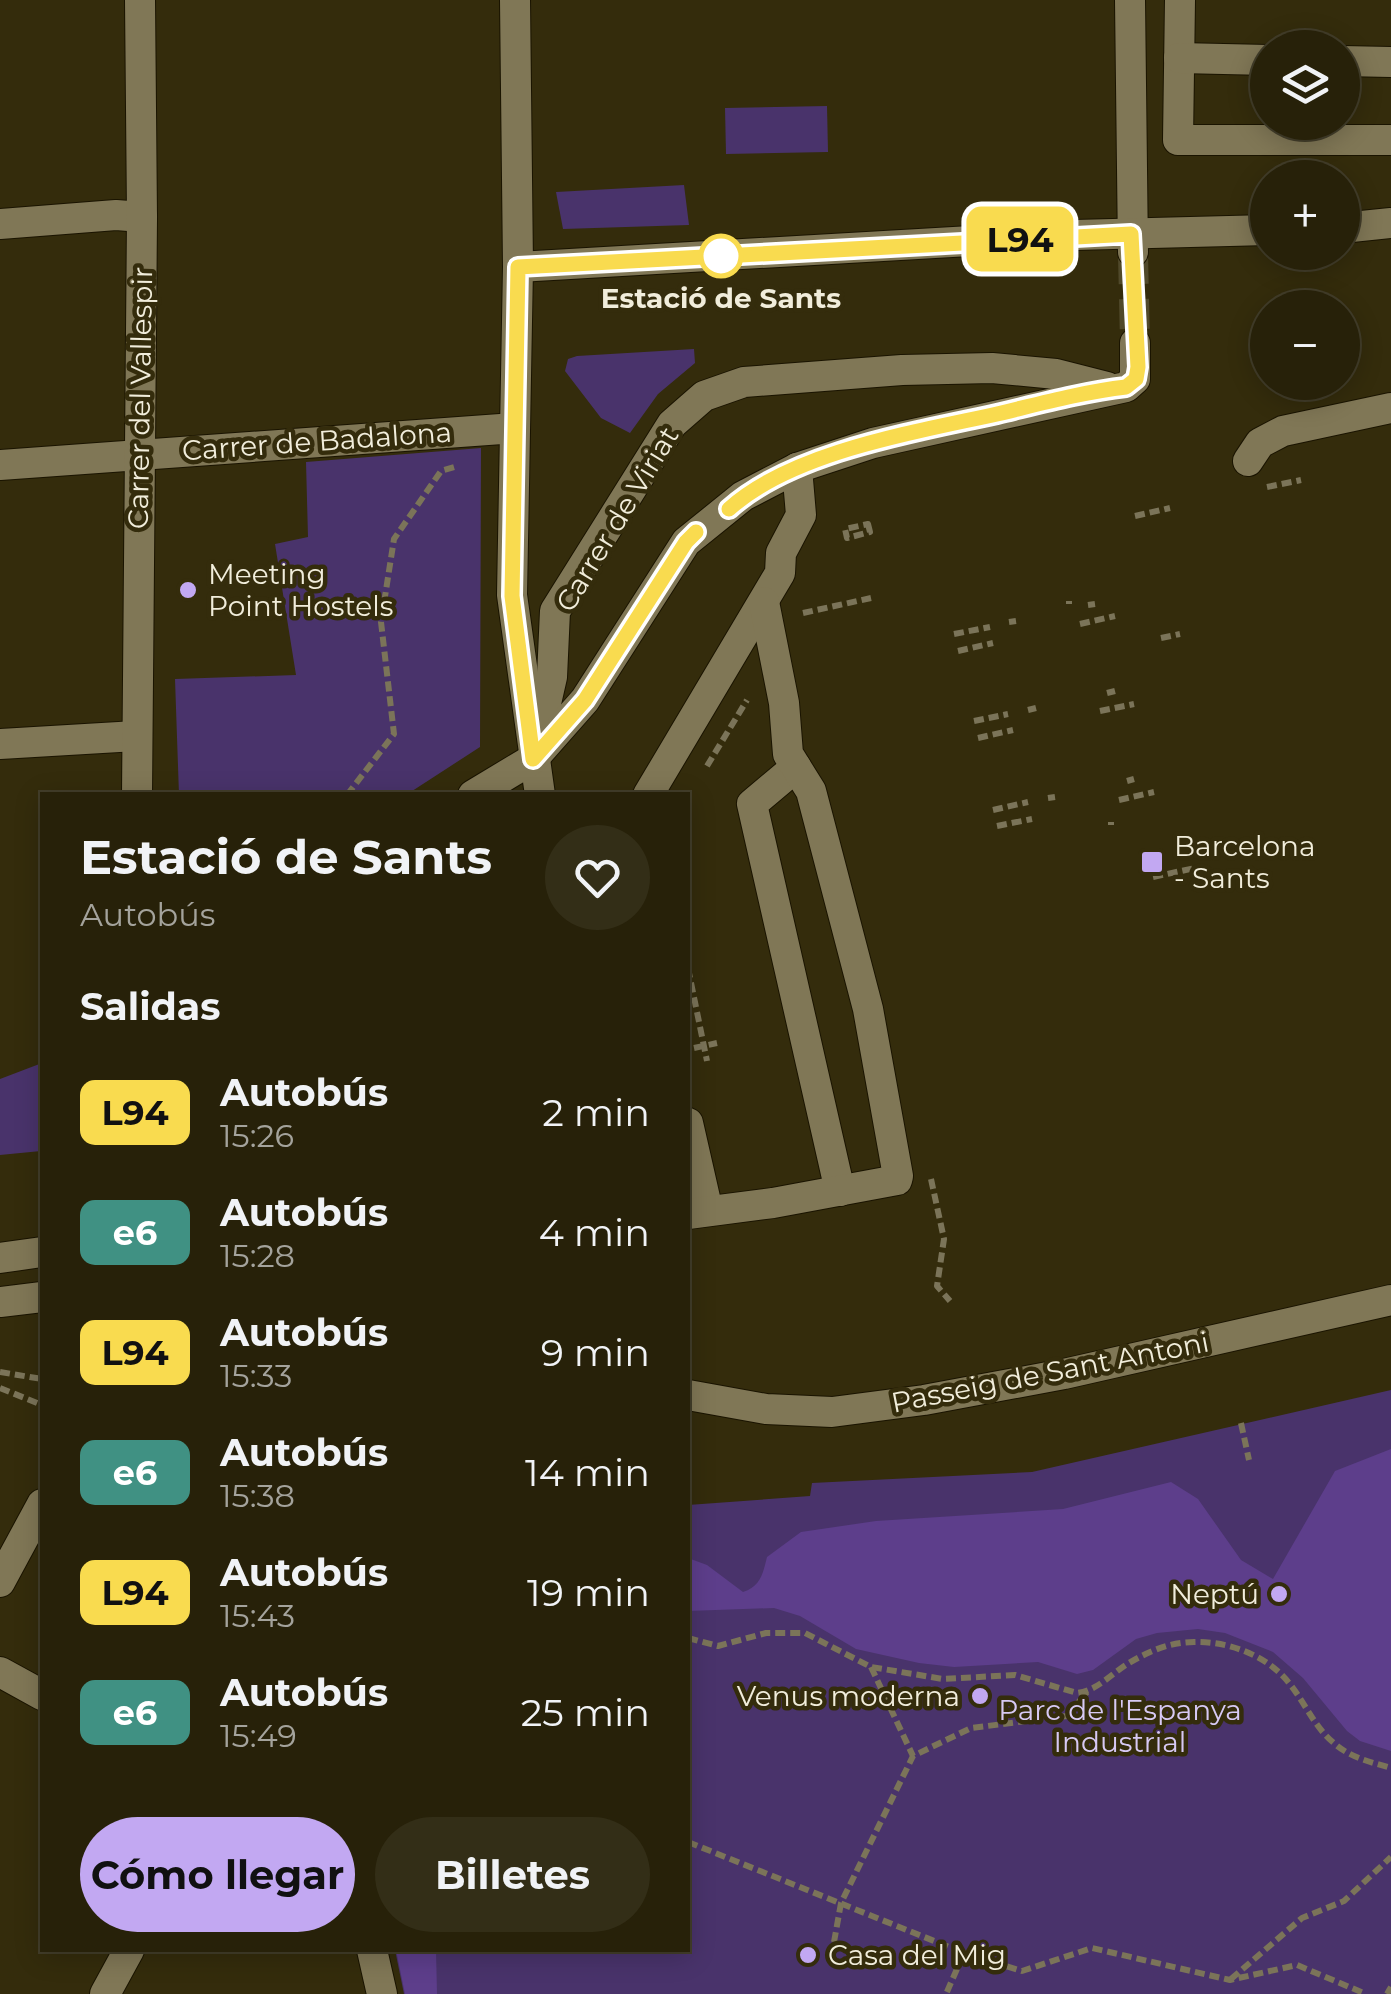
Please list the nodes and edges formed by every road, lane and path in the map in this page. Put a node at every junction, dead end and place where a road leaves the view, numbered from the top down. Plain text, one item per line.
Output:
1 (140, 0) edge
2 (514, 0) edge
3 (1130, 0) edge
4 (1180, 0) edge
5 (1179, 58) junction
6 (1250, 60) edge
7 (1360, 61) edge
8 (1391, 62) edge
9 (1391, 140) edge
10 (142, 216) junction
11 (0, 224) edge
12 (1391, 224) edge
13 (1360, 227) edge
14 (1250, 232) edge
15 (1132, 244) junction
16 (518, 267) junction
17 (1135, 343) tunnel mouth
18 (1120, 388) junction
19 (1391, 408) edge
20 (515, 428) junction
21 (139, 454) junction
22 (1248, 461) dead end
23 (468, 462) dead end
24 (0, 465) edge
25 (797, 468) junction
26 (1300, 480) dead end
27 (1266, 488) dead end
28 (1170, 508) dead end
29 (1134, 516) dead end
30 (847, 538) dead end
31 (850, 548) dead end
32 (870, 598) dead end
33 (764, 602) junction
34 (803, 612) dead end
35 (1115, 616) dead end
36 (1080, 624) dead end
37 (990, 626) dead end
38 (954, 634) dead end
39 (1180, 634) dead end
40 (1160, 638) dead end
41 (993, 643) dead end
42 (958, 651) dead end
43 (747, 700) dead end
44 (1134, 704) dead end
45 (1100, 712) dead end
46 (1008, 714) dead end
47 (974, 722) dead end
48 (1013, 730) dead end
49 (136, 736) junction
50 (978, 738) dead end
51 (0, 744) edge
52 (533, 759) junction
53 (796, 767) junction
54 (698, 780) dead end
55 (137, 792) edge
56 (349, 792) edge
57 (479, 792) edge
58 (539, 792) edge
59 (650, 792) edge
60 (1154, 792) dead end
61 (1119, 800) dead end
62 (1028, 802) dead end
63 (993, 810) dead end
64 (1032, 818) dead end
65 (997, 826) dead end
66 (1195, 868) dead end
67 (1153, 877) dead end
68 (690, 978) edge
69 (717, 1043) dead end
70 (704, 1046) junction
71 (694, 1048) dead end
72 (708, 1061) dead end
73 (690, 1141) edge
74 (932, 1176) dead end
75 (840, 1191) junction
76 (698, 1213) edge
77 (40, 1252) edge
78 (0, 1258) edge
79 (40, 1297) edge
80 (950, 1300) dead end
81 (1391, 1300) edge
82 (0, 1302) edge
83 (0, 1372) edge
84 (40, 1379) edge
85 (0, 1388) edge
86 (694, 1393) edge
87 (40, 1404) edge
88 (1241, 1423) dead end
89 (1249, 1460) dead end
90 (40, 1508) edge
91 (0, 1582) edge
92 (690, 1639) edge
93 (872, 1667) junction
94 (0, 1672) edge
95 (1087, 1692) junction
96 (40, 1694) edge
97 (913, 1756) junction
98 (1391, 1768) edge
99 (690, 1843) edge
100 (1391, 1856) edge
101 (841, 1903) junction
102 (834, 1942) dead end
103 (127, 1952) edge
104 (372, 1952) edge
105 (964, 1954) junction
106 (1230, 1980) junction
107 (106, 1994) edge
108 (382, 1994) edge
109 (946, 1994) edge
110 (1366, 1994) edge

1 - 10 street, Carrer del Vallespir
2 - 16 street
3 - 15 street
4 - 5 street
5 - 6 street
5 - 9 street
7 - 8 street
10 - 11 street
10 - 21 street, Carrer del Vallespir
12 - 13 street
14 - 15 street
15 - 16 street
16 - 20 street
17 - 18 street
18 - 25 street
18 - 52 street, Carrer de Viriat
19 - 22 street
20 - 21 street, Carrer de Badalona
20 - 52 street
21 - 24 street, Carrer de Badalona
21 - 49 street, Carrer del Vallespir
23 - 56 path
25 - 33 street
25 - 52 street
26 - 27 path
28 - 29 path
30 - 31 path
32 - 34 path
33 - 53 street
33 - 59 street
35 - 36 path
37 - 38 path
39 - 40 path
41 - 42 path
43 - 54 path
44 - 45 path
46 - 47 path
48 - 50 path
49 - 51 street
49 - 55 street, Carrer del Vallespir
52 - 57 street
52 - 58 street
53 - 75 street
53 - 75 street
60 - 61 path
62 - 63 path
64 - 65 path
66 - 67 path
68 - 70 path
69 - 70 path
70 - 71 path
70 - 72 path
73 - 76 street
74 - 80 path
75 - 76 street
77 - 78 street
79 - 82 street
81 - 86 street, Passeig de Sant Antoni
83 - 84 path
85 - 87 path
88 - 89 path
90 - 91 street
92 - 93 path
93 - 95 path
93 - 97 path
94 - 96 street
95 - 97 path
95 - 98 path
97 - 101 path
99 - 101 path
100 - 106 path
101 - 102 path
101 - 105 path
103 - 107 street
104 - 108 street
105 - 106 path
105 - 109 path
106 - 110 path

